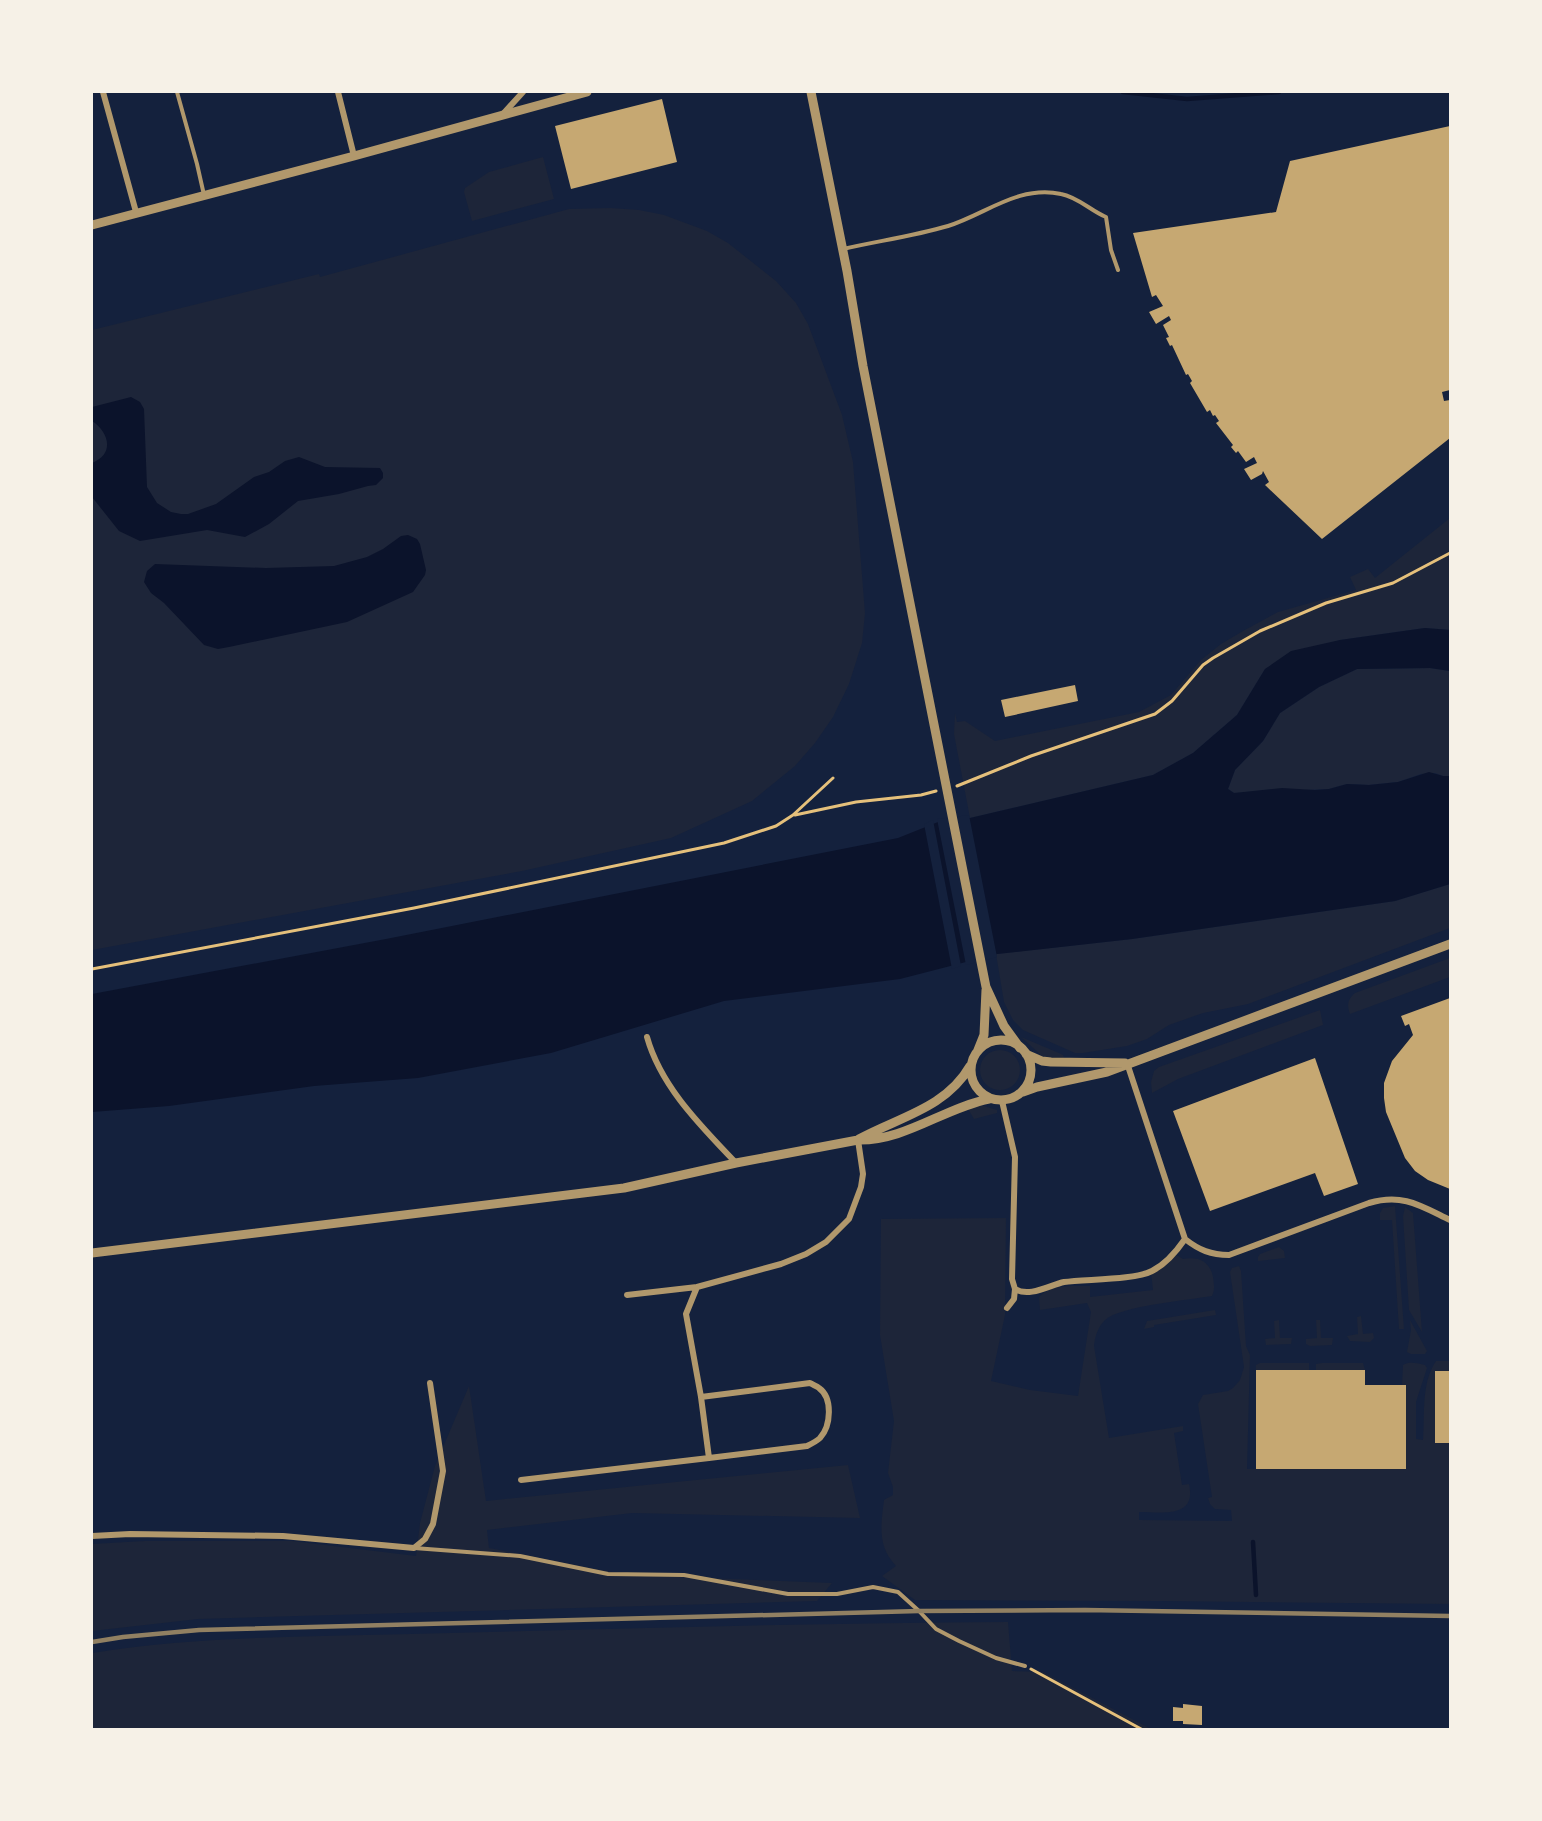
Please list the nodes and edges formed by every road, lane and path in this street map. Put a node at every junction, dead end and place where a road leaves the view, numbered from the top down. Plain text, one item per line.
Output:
1 (103, 92) edge
2 (177, 92) edge
3 (339, 92) edge
4 (523, 92) edge
5 (587, 92) edge
6 (811, 92) edge
7 (502, 115) junction
8 (354, 156) junction
9 (204, 195) junction
10 (136, 212) junction
11 (92, 225) edge
12 (843, 249) junction
13 (1118, 270) dead end
14 (1450, 553) edge
15 (833, 778) dead end
16 (954, 787) dead end
17 (943, 790) dead end
18 (793, 815) junction
19 (1450, 944) edge
20 (92, 969) edge
21 (986, 987) junction
22 (647, 1037) dead end
23 (978, 1050) junction
24 (1023, 1051) junction
25 (1127, 1063) junction
26 (970, 1066) junction
27 (1023, 1092) junction
28 (989, 1099) junction
29 (1002, 1101) junction
30 (858, 1140) junction
31 (736, 1163) junction
32 (1450, 1220) edge
33 (1185, 1239) junction
34 (92, 1253) edge
35 (697, 1287) junction
36 (1015, 1289) junction
37 (627, 1296) dead end
38 (1008, 1308) dead end
39 (430, 1383) dead end
40 (701, 1397) junction
41 (709, 1458) junction
42 (521, 1480) dead end
43 (92, 1536) edge
44 (414, 1548) junction
45 (1025, 1666) joint
46 (1143, 1730) edge

1 - 10 street
2 - 9 lane
3 - 8 street
4 - 7 street
5 - 7 street
6 - 12 street
7 - 8 street
8 - 9 street
9 - 10 street
10 - 11 street
12 - 13 lane
12 - 21 street
14 - 16 path
15 - 18 path
17 - 18 path
18 - 20 path
19 - 25 street
21 - 23 street
21 - 24 street
22 - 31 street
23 - 24 street
23 - 26 street
24 - 25 street
24 - 27 street
25 - 27 street
25 - 33 street
26 - 28 street
26 - 30 street
27 - 29 street
28 - 29 street
28 - 30 street
29 - 36 street
30 - 31 street
30 - 35 street
31 - 34 street
32 - 33 street
33 - 36 street
35 - 37 street
35 - 40 street
36 - 38 street
39 - 44 street
40 - 41 street
40 - 41 street
41 - 42 street
43 - 44 street
44 - 45 lane
45 - 46 path

